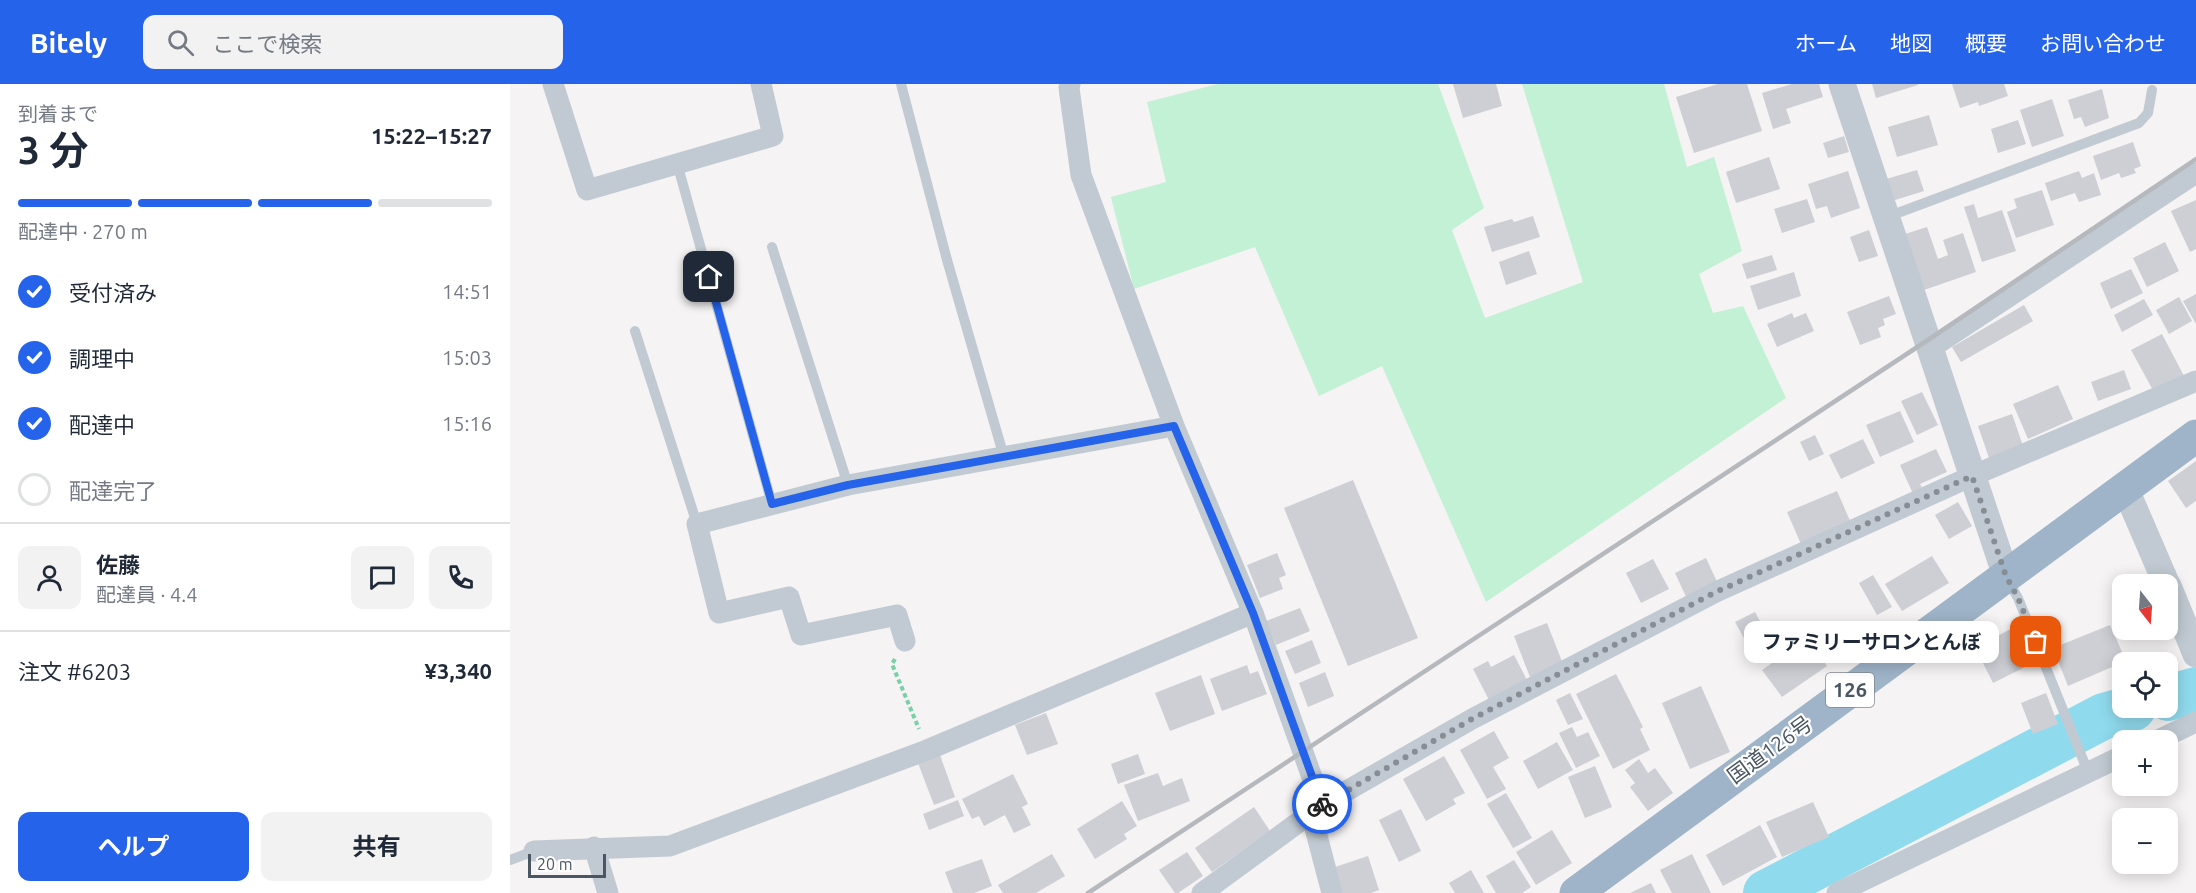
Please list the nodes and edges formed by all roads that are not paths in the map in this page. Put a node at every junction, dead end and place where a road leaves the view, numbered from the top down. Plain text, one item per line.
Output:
1 (553, 84) edge
2 (761, 84) edge
3 (901, 84) edge
4 (1842, 84) edge
5 (1075, 85) edge
6 (2152, 90) dead end
7 (677, 164) junction
8 (2196, 173) edge
9 (1887, 217) junction
10 (772, 247) dead end
11 (635, 331) dead end
12 (1931, 348) junction
13 (2196, 381) edge
14 (1174, 426) junction
15 (2196, 436) edge
16 (1004, 457) junction
17 (1972, 476) junction
18 (848, 485) junction
19 (2126, 490) junction
20 (772, 504) junction
21 (697, 524) junction
22 (2162, 574) edge
23 (2006, 576) junction
24 (2178, 612) edge
25 (1253, 613) junction
26 (905, 641) road end
27 (2196, 654) edge
28 (2196, 722) edge
29 (2178, 731) edge
30 (2112, 761) edge
31 (2088, 772) junction
32 (1317, 809) junction
33 (594, 848) junction
34 (534, 851) joint
35 (510, 860) edge
36 (608, 893) edge
37 (1202, 893) edge
38 (1332, 893) edge
39 (1576, 893) edge
40 (1837, 893) edge

1 - 7 street
2 - 7 street
3 - 16 lane
4 - 9 street
5 - 14 street
6 - 9 lane
7 - 20 lane
8 - 12 street
9 - 12 street
10 - 18 lane
11 - 21 lane
12 - 17 street
13 - 17 street
14 - 16 street
14 - 25 street
15 - 19 highway, 国道126号 / 126
16 - 18 street
17 - 23 street
17 - 32 street
18 - 20 street
19 - 22 street
19 - 23 highway, 国道126号 / 126
20 - 21 street
21 - 26 street
23 - 31 lane
23 - 39 highway, 国道126号 / 126
24 - 27 street
25 - 32 street
25 - 33 street
28 - 29 street
30 - 31 street
31 - 40 street
32 - 37 street
32 - 38 street
33 - 34 street
33 - 36 street
34 - 35 lane

